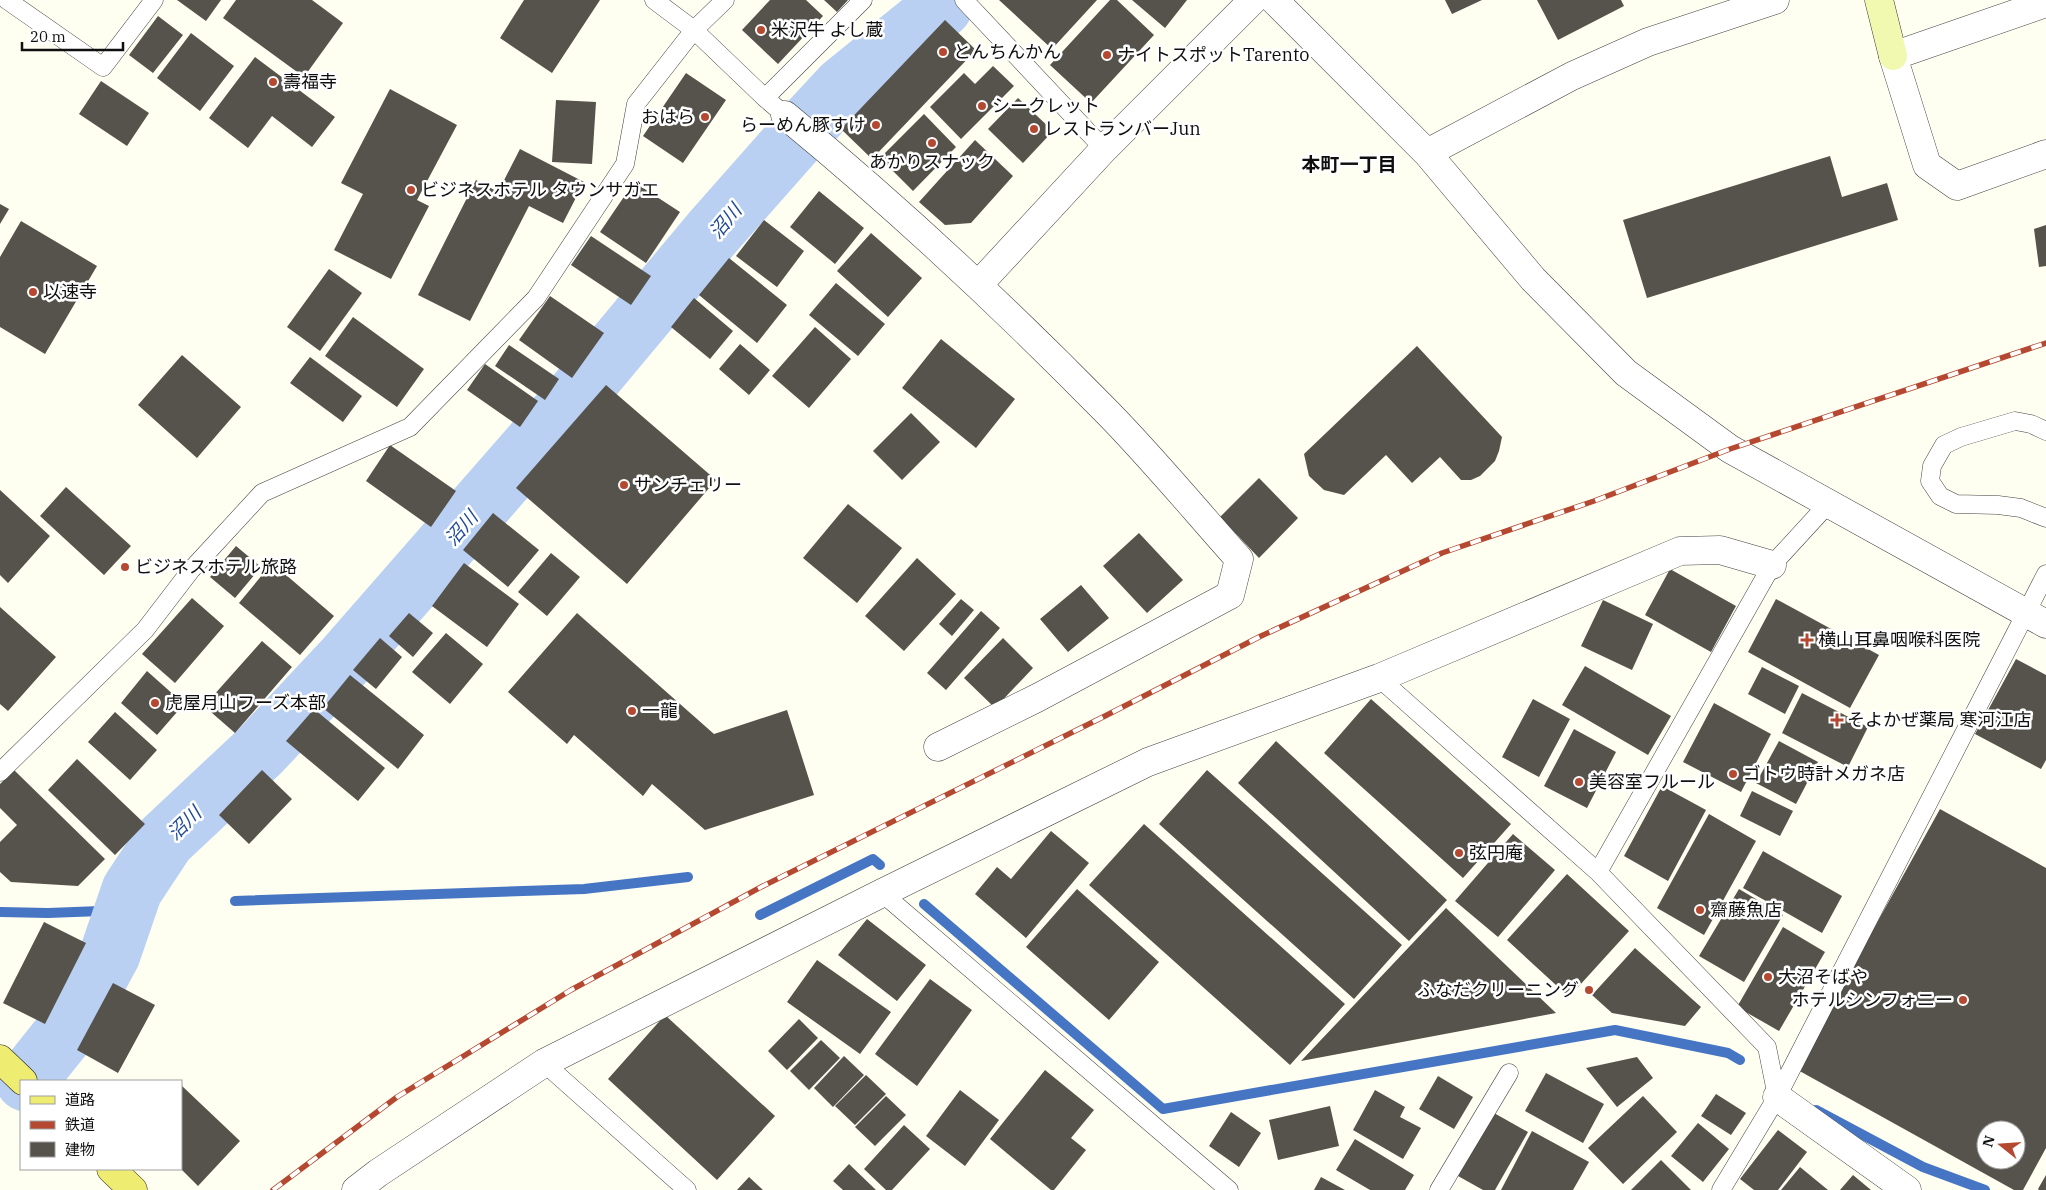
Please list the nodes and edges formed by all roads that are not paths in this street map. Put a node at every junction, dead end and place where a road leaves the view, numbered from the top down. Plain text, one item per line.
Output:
1 (7, 0) edge
2 (154, 0) edge
3 (654, 0) edge
4 (725, 0) edge
5 (863, 0) edge
6 (964, 0) edge
7 (1252, 0) edge
8 (1274, 0) edge
9 (1775, 0) edge
10 (1879, 0) edge
11 (2046, 2) edge
12 (694, 30) junction
13 (1893, 56) junction
14 (775, 106) junction
15 (1104, 149) junction
16 (1427, 153) junction
17 (2046, 154) edge
18 (979, 284) junction
19 (2046, 431) edge
20 (1828, 504) junction
21 (2046, 518) edge
22 (1772, 565) junction
23 (2046, 574) edge
24 (2036, 618) edge
25 (1379, 678) junction
26 (938, 747) dead end
27 (0, 772) edge
28 (1598, 872) junction
29 (882, 893) junction
30 (0, 1059) edge
31 (544, 1063) junction
32 (1508, 1073) dead end
33 (22, 1080) edge
34 (1777, 1096) junction
35 (112, 1170) edge
36 (1446, 1188) edge
37 (133, 1190) edge
38 (356, 1190) edge
39 (686, 1190) edge
40 (1229, 1190) edge
41 (1721, 1190) edge
42 (1907, 1190) edge

1 - 2 lane
3 - 12 lane
4 - 12 lane
5 - 14 lane
6 - 15 lane
7 - 15 street
8 - 16 street
9 - 16 street
10 - 13 main road
11 - 13 street
12 - 14 lane
12 - 27 lane
13 - 17 street
14 - 18 street
15 - 18 street
16 - 20 street
18 - 26 street
19 - 21 lane
20 - 22 lane
20 - 24 street
22 - 25 street
22 - 28 lane
23 - 24 lane
24 - 34 lane
25 - 28 lane
25 - 29 street
28 - 34 lane
29 - 31 street
29 - 40 lane
30 - 33 main road
31 - 38 street
31 - 39 lane
32 - 36 lane
34 - 41 lane
34 - 42 street
35 - 37 main road

